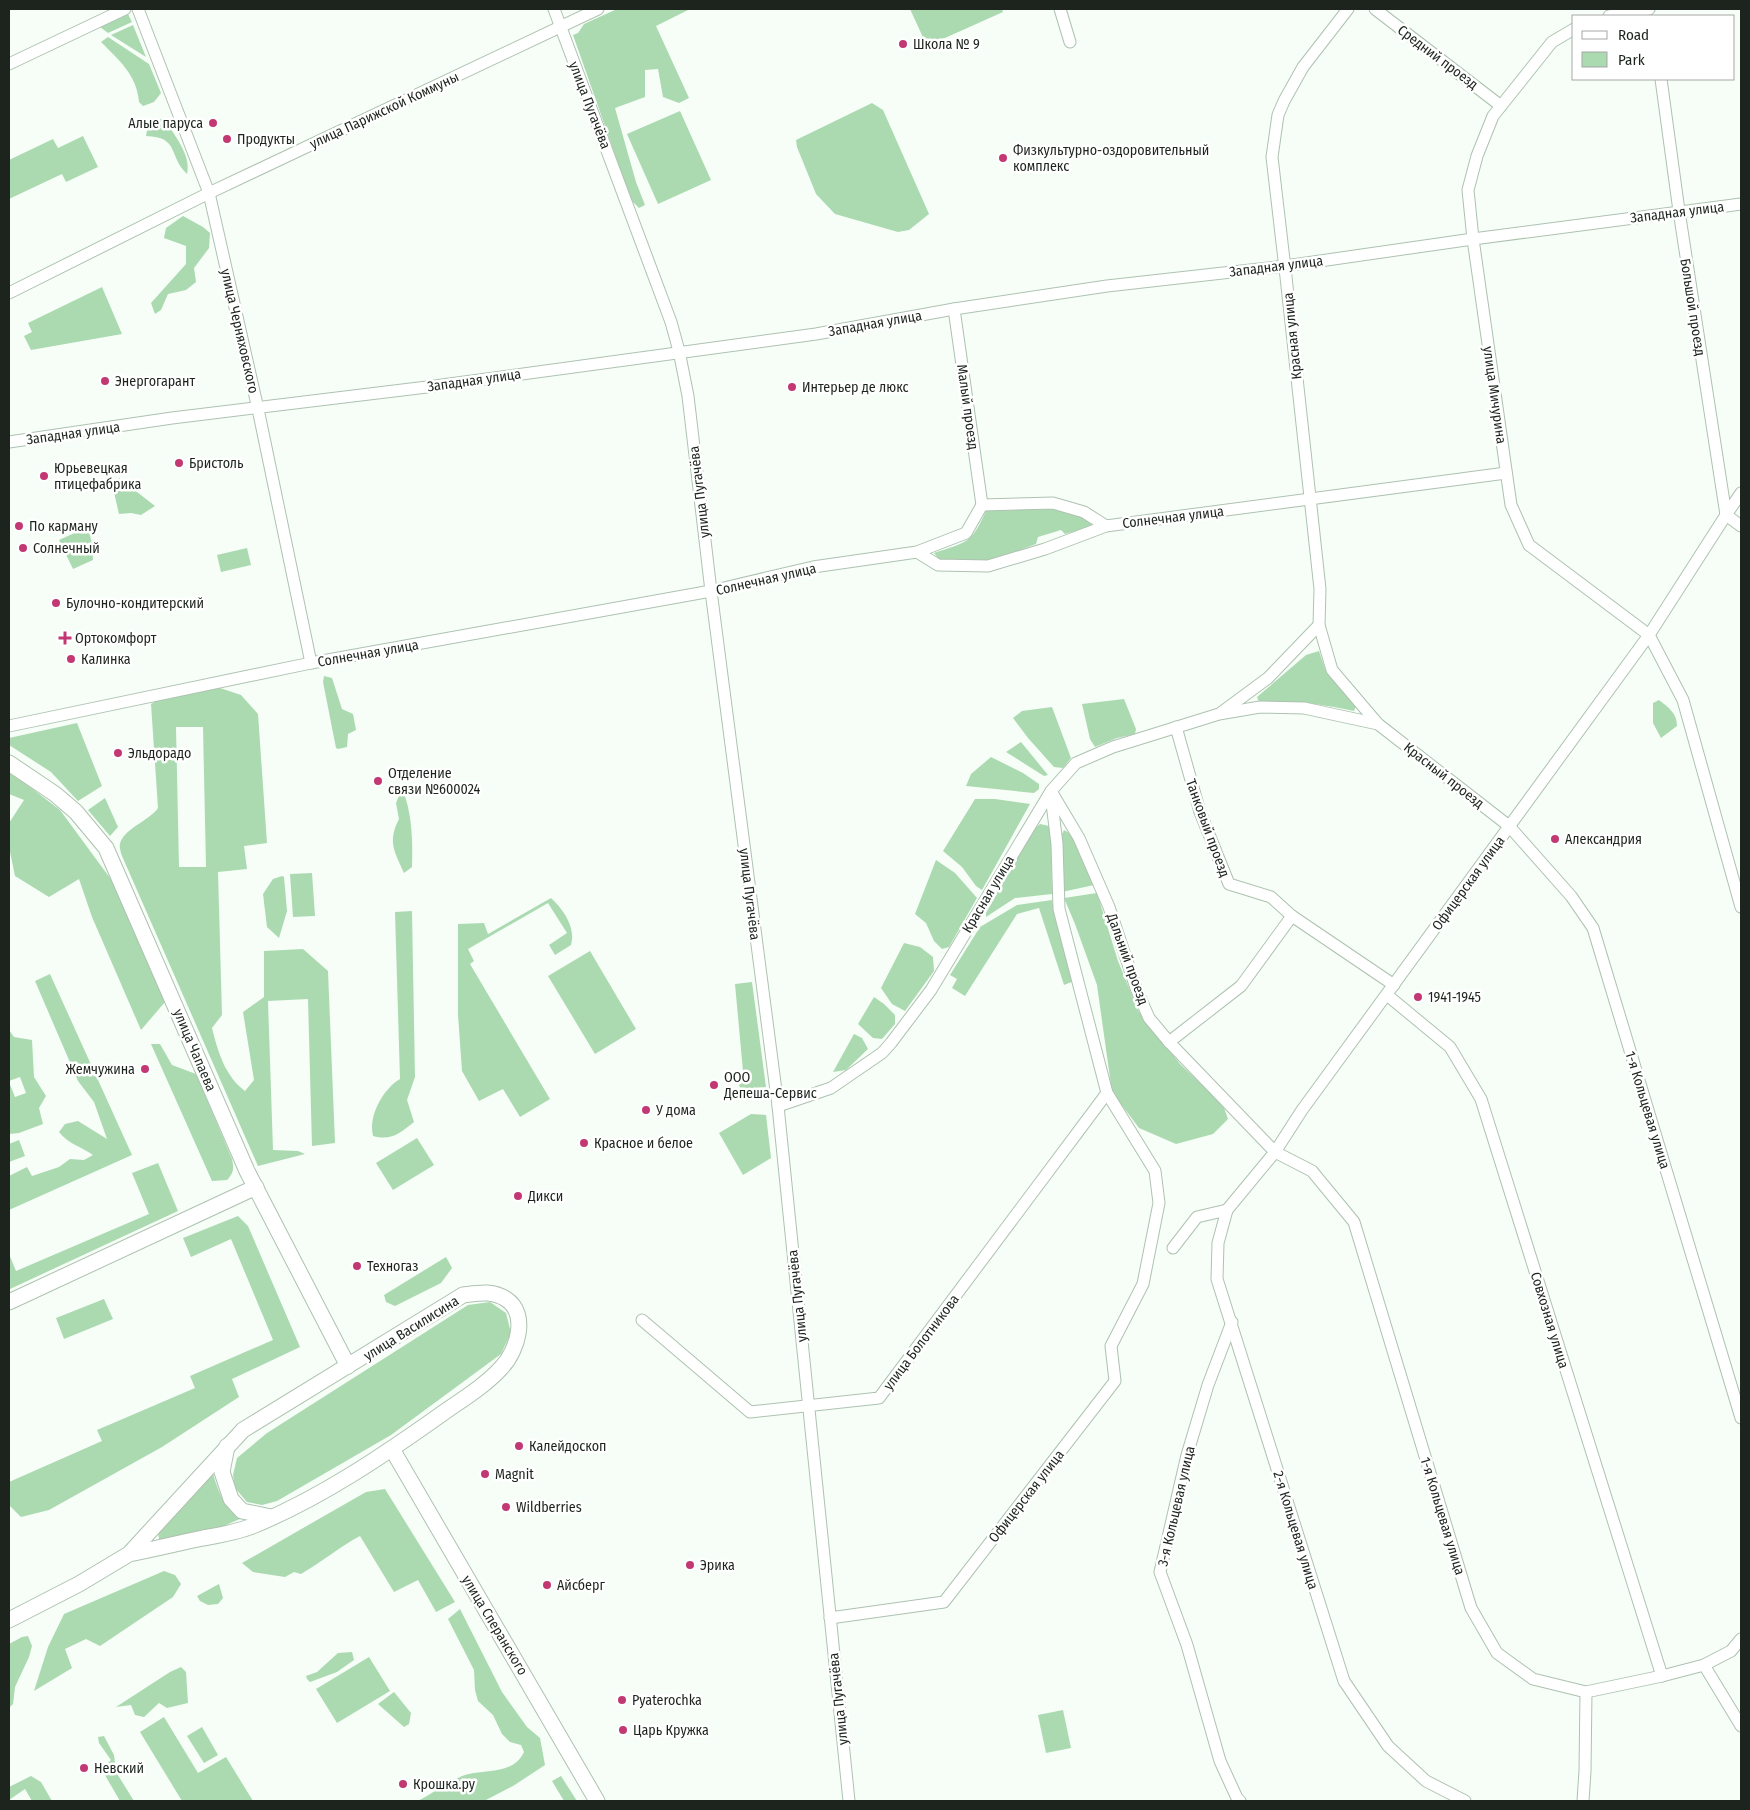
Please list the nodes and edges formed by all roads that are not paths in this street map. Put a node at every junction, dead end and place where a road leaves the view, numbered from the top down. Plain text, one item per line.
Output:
1 (125, 9) edge
2 (138, 9) edge
3 (554, 9) edge
4 (598, 9) edge
5 (1060, 9) edge
6 (1348, 9) edge
7 (1375, 9) edge
8 (1650, 9) edge
9 (1615, 15) edge
10 (560, 26) junction
11 (1572, 30) edge
12 (1070, 42) dead end
13 (9, 64) edge
14 (1661, 80) edge
15 (1501, 106) junction
16 (209, 193) junction
17 (1741, 204) edge
18 (1679, 211) junction
19 (1473, 239) junction
20 (1285, 266) junction
21 (9, 293) edge
22 (954, 309) junction
23 (679, 351) junction
24 (258, 409) junction
25 (9, 442) edge
26 (1506, 473) junction
27 (1741, 493) edge
28 (1310, 500) junction
29 (982, 505) junction
30 (1726, 515) junction
31 (1106, 526) junction
32 (1741, 526) edge
33 (917, 552) junction
34 (710, 591) junction
35 (1319, 625) junction
36 (1649, 635) junction
37 (311, 663) junction
38 (1219, 714) junction
39 (1378, 724) junction
40 (9, 726) edge
41 (1176, 727) junction
42 (9, 762) edge
43 (1051, 791) junction
44 (1509, 826) junction
45 (1741, 907) edge
46 (1292, 916) junction
47 (1394, 985) junction
48 (1387, 995) junction
49 (1169, 1042) junction
50 (1107, 1093) junction
51 (778, 1106) junction
52 (1275, 1152) junction
53 (256, 1187) junction
54 (1227, 1210) junction
55 (1173, 1248) dead end
56 (9, 1302) edge
57 (642, 1320) dead end
58 (1232, 1322) junction
59 (348, 1366) junction
60 (808, 1406) junction
61 (1741, 1418) edge
62 (227, 1446) junction
63 (392, 1449) junction
64 (271, 1518) junction
65 (130, 1554) junction
66 (830, 1618) junction
67 (9, 1620) edge
68 (1741, 1639) edge
69 (1704, 1665) junction
70 (1662, 1676) junction
71 (1586, 1692) junction
72 (1741, 1726) edge
73 (597, 1801) edge
74 (849, 1801) edge
75 (1240, 1801) edge
76 (1465, 1801) edge
77 (1583, 1801) edge

1 - 13 street
2 - 16 street, улица Черняховского
3 - 10 street, улица Пугачёва
4 - 10 street, улица Парижской Коммуны
5 - 12 street
6 - 20 street, Красная улица
7 - 15 street, Средний проезд
8 - 9 street
10 - 16 street, улица Парижской Коммуны
10 - 23 street, улица Пугачёва
11 - 15 street, улица Мичурина
14 - 18 street, Большой проезд
15 - 19 street, улица Мичурина
16 - 21 street, улица Парижской Коммуны
16 - 24 street, улица Черняховского
17 - 18 street, Западная улица
18 - 19 street, Западная улица
18 - 30 street, Большой проезд
19 - 20 street, Западная улица
19 - 26 street, улица Мичурина
20 - 22 street, Западная улица
20 - 28 street, Красная улица
22 - 23 street, Западная улица
22 - 29 street, Малый проезд
23 - 24 street, Западная улица
23 - 34 street, улица Пугачёва
24 - 25 street, Западная улица
24 - 37 street, улица Черняховского
26 - 28 street, Солнечная улица
26 - 36 street, улица Мичурина
27 - 30 street, Офицерская улица
28 - 31 street, Солнечная улица
28 - 35 street, Красная улица
29 - 31 street, Солнечная улица
29 - 33 street, Солнечная улица
30 - 32 street
30 - 36 street, Офицерская улица
31 - 33 street
33 - 34 street, Солнечная улица
34 - 37 street, Солнечная улица
34 - 51 street, улица Пугачёва
35 - 38 street, Красная улица
35 - 39 street, Красная улица
36 - 44 street, Офицерская улица
36 - 45 street, улица Мичурина
37 - 40 street, Солнечная улица
38 - 39 street, Красная улица
38 - 41 street, Красная улица
39 - 44 street, Красный проезд
41 - 43 street, Красная улица
41 - 46 street, Танковый проезд
42 - 53 street, улица Чапаева
43 - 49 street, Дальний проезд
43 - 50 street, Офицерская улица
43 - 51 street, Красная улица
44 - 47 street, Офицерская улица
44 - 61 street, 1-я Кольцевая улица
46 - 47 street, Танковый проезд
46 - 49 street
47 - 48 street, Офицерская улица
48 - 52 street, Офицерская улица
48 - 70 street, Совхозная улица
49 - 52 street, Дальний проезд
50 - 60 street, улица Болотникова
50 - 66 street, Офицерская улица
51 - 60 street, улица Пугачёва
52 - 54 street, Офицерская улица
52 - 71 street, 1-я Кольцевая улица
53 - 56 street
53 - 59 street, улица Чапаева
54 - 55 street
54 - 58 street, 2-я Кольцевая улица
57 - 60 street, улица Болотникова
58 - 75 street, 3-я Кольцевая улица
58 - 76 street, 2-я Кольцевая улица
59 - 62 street, улица Василисина
59 - 63 street, улица Василисина
60 - 66 street, улица Пугачёва
62 - 64 street
62 - 65 street, улица Василисина
63 - 64 street, улица Василисина
63 - 73 street, улица Сперанского
64 - 65 street, улица Василисина
65 - 67 street, улица Василисина
66 - 74 street, улица Пугачёва
68 - 69 street, 1-я Кольцевая улица
69 - 70 street, 1-я Кольцевая улица
69 - 72 street
70 - 71 street, 1-я Кольцевая улица
71 - 77 street

